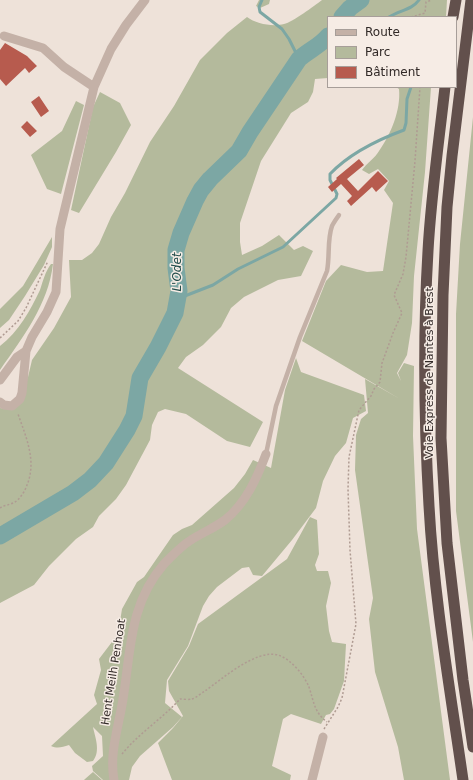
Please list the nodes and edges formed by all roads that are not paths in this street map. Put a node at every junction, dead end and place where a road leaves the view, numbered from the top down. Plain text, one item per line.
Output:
1 (145, 0) edge
2 (456, 0) edge
3 (471, 0) edge
4 (454, 16) edge
5 (4, 36) dead end
6 (94, 87) junction
7 (445, 88) edge
8 (339, 215) dead end
9 (26, 351) junction
10 (0, 380) edge
11 (0, 402) edge
12 (266, 454) joint
13 (323, 737) road end
14 (473, 747) edge
15 (114, 780) edge
16 (312, 780) edge
17 (463, 780) edge

1 - 6 street
2 - 4 highway
3 - 14 highway, Voie Express de Nantes à Brest
5 - 6 street
6 - 9 street
7 - 17 highway, Voie Express de Nantes à Brest
8 - 12 lane, Hent Meilh Penhoat
9 - 10 street
9 - 11 street
12 - 15 street, Hent Meilh Penhoat
13 - 16 street

